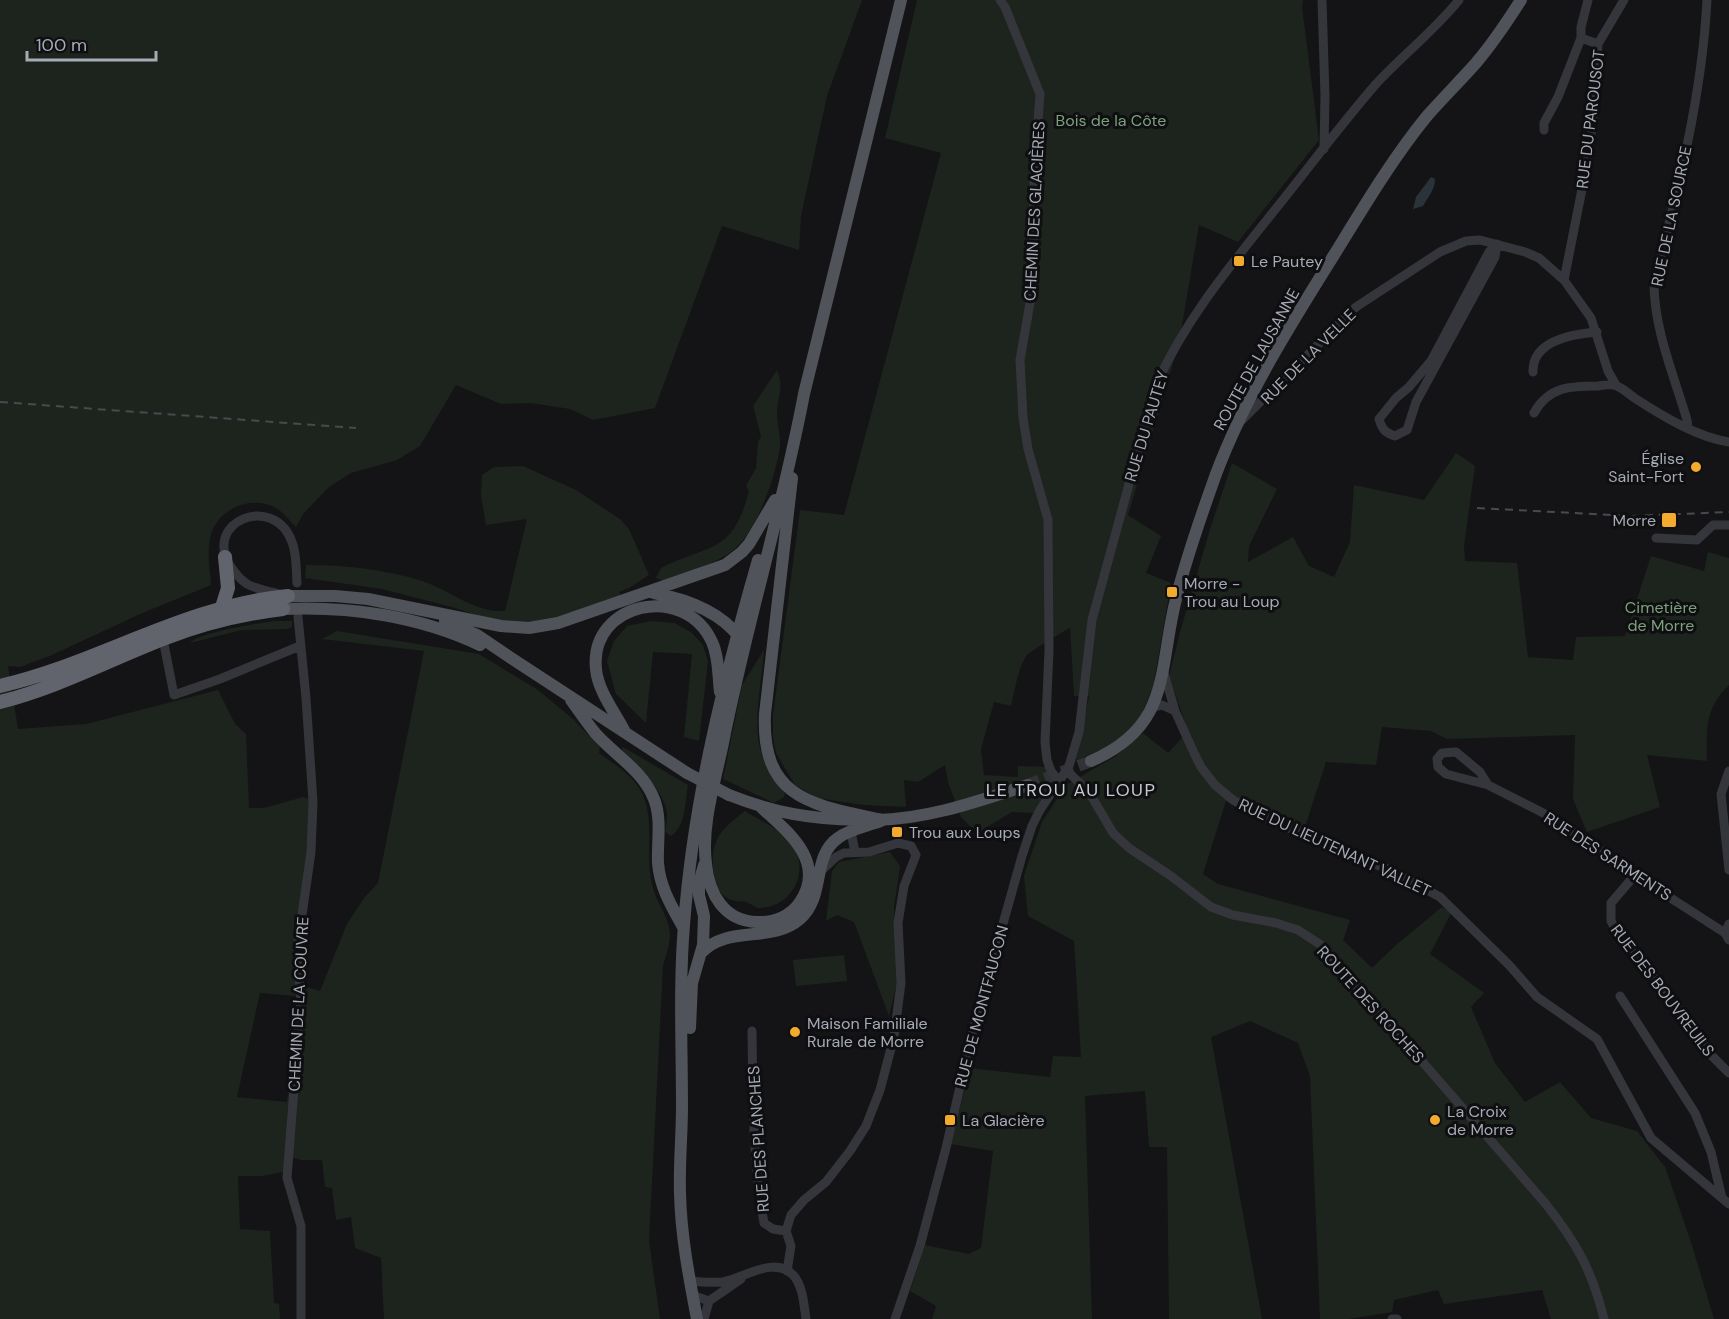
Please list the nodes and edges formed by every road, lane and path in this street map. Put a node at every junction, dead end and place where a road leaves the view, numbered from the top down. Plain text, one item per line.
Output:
1 (901, 0) edge
2 (1000, 0) edge
3 (1322, 0) edge
4 (1459, 0) edge
5 (1521, 0) edge
6 (1588, 0) edge
7 (1624, 0) edge
8 (1707, 0) edge
9 (1581, 38) junction
10 (1598, 44) junction
11 (1544, 130) dead end
12 (1324, 149) junction
13 (1497, 244) junction
14 (1564, 280) junction
15 (1457, 321) junction
16 (1597, 332) junction
17 (1533, 368) dead end
18 (1616, 385) junction
19 (804, 394) junction
20 (1534, 413) dead end
21 (1236, 426) junction
22 (1688, 428) junction
23 (795, 438) junction
24 (1729, 442) edge
25 (775, 500) junction
26 (1729, 525) edge
27 (1656, 538) dead end
28 (225, 557) junction
29 (297, 583) dead end
30 (652, 592) junction
31 (285, 603) junction
32 (222, 607) junction
33 (417, 609) junction
34 (298, 617) dead end
35 (737, 634) junction
36 (163, 639) junction
37 (300, 646) junction
38 (744, 648) junction
39 (511, 658) junction
40 (1164, 673) junction
41 (0, 686) edge
42 (564, 692) junction
43 (721, 699) junction
44 (0, 702) edge
45 (1153, 707) junction
46 (1175, 711) junction
47 (626, 733) junction
48 (1091, 761) tunnel mouth
49 (1067, 771) junction
50 (1729, 771) edge
51 (1060, 782) junction
52 (1028, 785) tunnel mouth
53 (1488, 785) junction
54 (762, 808) junction
55 (882, 820) junction
56 (851, 832) junction
57 (855, 852) junction
58 (705, 861) junction
59 (1729, 870) edge
60 (820, 872) junction
61 (1635, 875) junction
62 (685, 906) junction
63 (683, 927) junction
64 (704, 928) junction
65 (1728, 932) edge
66 (725, 937) junction
67 (701, 953) junction
68 (1620, 996) dead end
69 (752, 1032) dead end
70 (1729, 1073) edge
71 (682, 1110) junction
72 (1725, 1201) edge
73 (786, 1231) junction
74 (787, 1271) junction
75 (746, 1276) junction
76 (689, 1281) junction
77 (692, 1295) junction
78 (709, 1301) junction
79 (301, 1319) edge
80 (697, 1319) edge
81 (704, 1319) edge
82 (807, 1319) edge
83 (894, 1319) edge
84 (1392, 1319) edge
85 (1396, 1319) edge
86 (1604, 1319) edge

1 - 19 main road
2 - 51 street, CHEMIN DES GLACIÈRES
3 - 12 street
4 - 12 street, RUE DU PAUTEY
5 - 21 main road, ROUTE DE LAUSANNE
6 - 9 street
7 - 10 street, RUE DU PAROUSOT
8 - 22 street, RUE DE LA SOURCE
9 - 10 street
9 - 11 street
10 - 14 street, RUE DU PAROUSOT
12 - 49 street, RUE DU PAUTEY
13 - 14 street, RUE DE LA VELLE
13 - 15 street
13 - 21 street, RUE DE LA VELLE
14 - 16 street, RUE DE LA VELLE
15 - 15 street
16 - 17 street
16 - 18 street, RUE DE LA VELLE
18 - 20 street
18 - 22 street
19 - 23 main road
19 - 25 main road
21 - 40 main road, ROUTE DE LAUSANNE
22 - 24 street
23 - 38 main road
23 - 55 main road
25 - 30 main road
25 - 35 main road
26 - 27 street
28 - 29 street
28 - 31 street
28 - 32 highway
30 - 33 main road
30 - 35 main road
31 - 32 highway
31 - 33 main road
31 - 36 highway
31 - 39 main road
32 - 41 highway
33 - 39 main road
34 - 37 street, CHEMIN DE LA COUVRE
35 - 38 main road
35 - 43 main road
36 - 37 street
36 - 44 highway
37 - 79 street, CHEMIN DE LA COUVRE
38 - 58 main road
39 - 42 main road
40 - 45 main road, ROUTE DE LAUSANNE
40 - 46 street, RUE DU LIEUTENANT VALLET
42 - 47 main road
42 - 63 main road
43 - 47 main road
43 - 62 main road
45 - 46 street
45 - 48 main road, ROUTE DE LAUSANNE
46 - 72 street, RUE DU LIEUTENANT VALLET
47 - 54 main road, bridge
49 - 51 street, RUE DE MONTFAUCON
49 - 86 street, ROUTE DES ROCHES
50 - 59 street
51 - 83 street, RUE DE MONTFAUCON
52 - 55 main road
53 - 53 street, RUE DES SARMENTS
53 - 61 street, RUE DES SARMENTS
54 - 55 main road
54 - 58 main road
55 - 56 main road
56 - 57 street
56 - 60 main road
57 - 60 street
57 - 73 street
58 - 64 main road
60 - 66 main road
61 - 65 street, RUE DES SARMENTS
61 - 70 street, RUE DES BOUVREUILS
62 - 63 main road
62 - 64 main road
63 - 71 main road
64 - 66 main road
64 - 67 main road
66 - 67 main road
67 - 71 main road
68 - 72 street
69 - 73 street, RUE DES PLANCHES
71 - 76 main road
73 - 74 street
74 - 75 street
74 - 82 street
75 - 76 street
75 - 78 street
76 - 77 main road
77 - 78 street
77 - 80 main road
78 - 81 street
84 - 85 street

